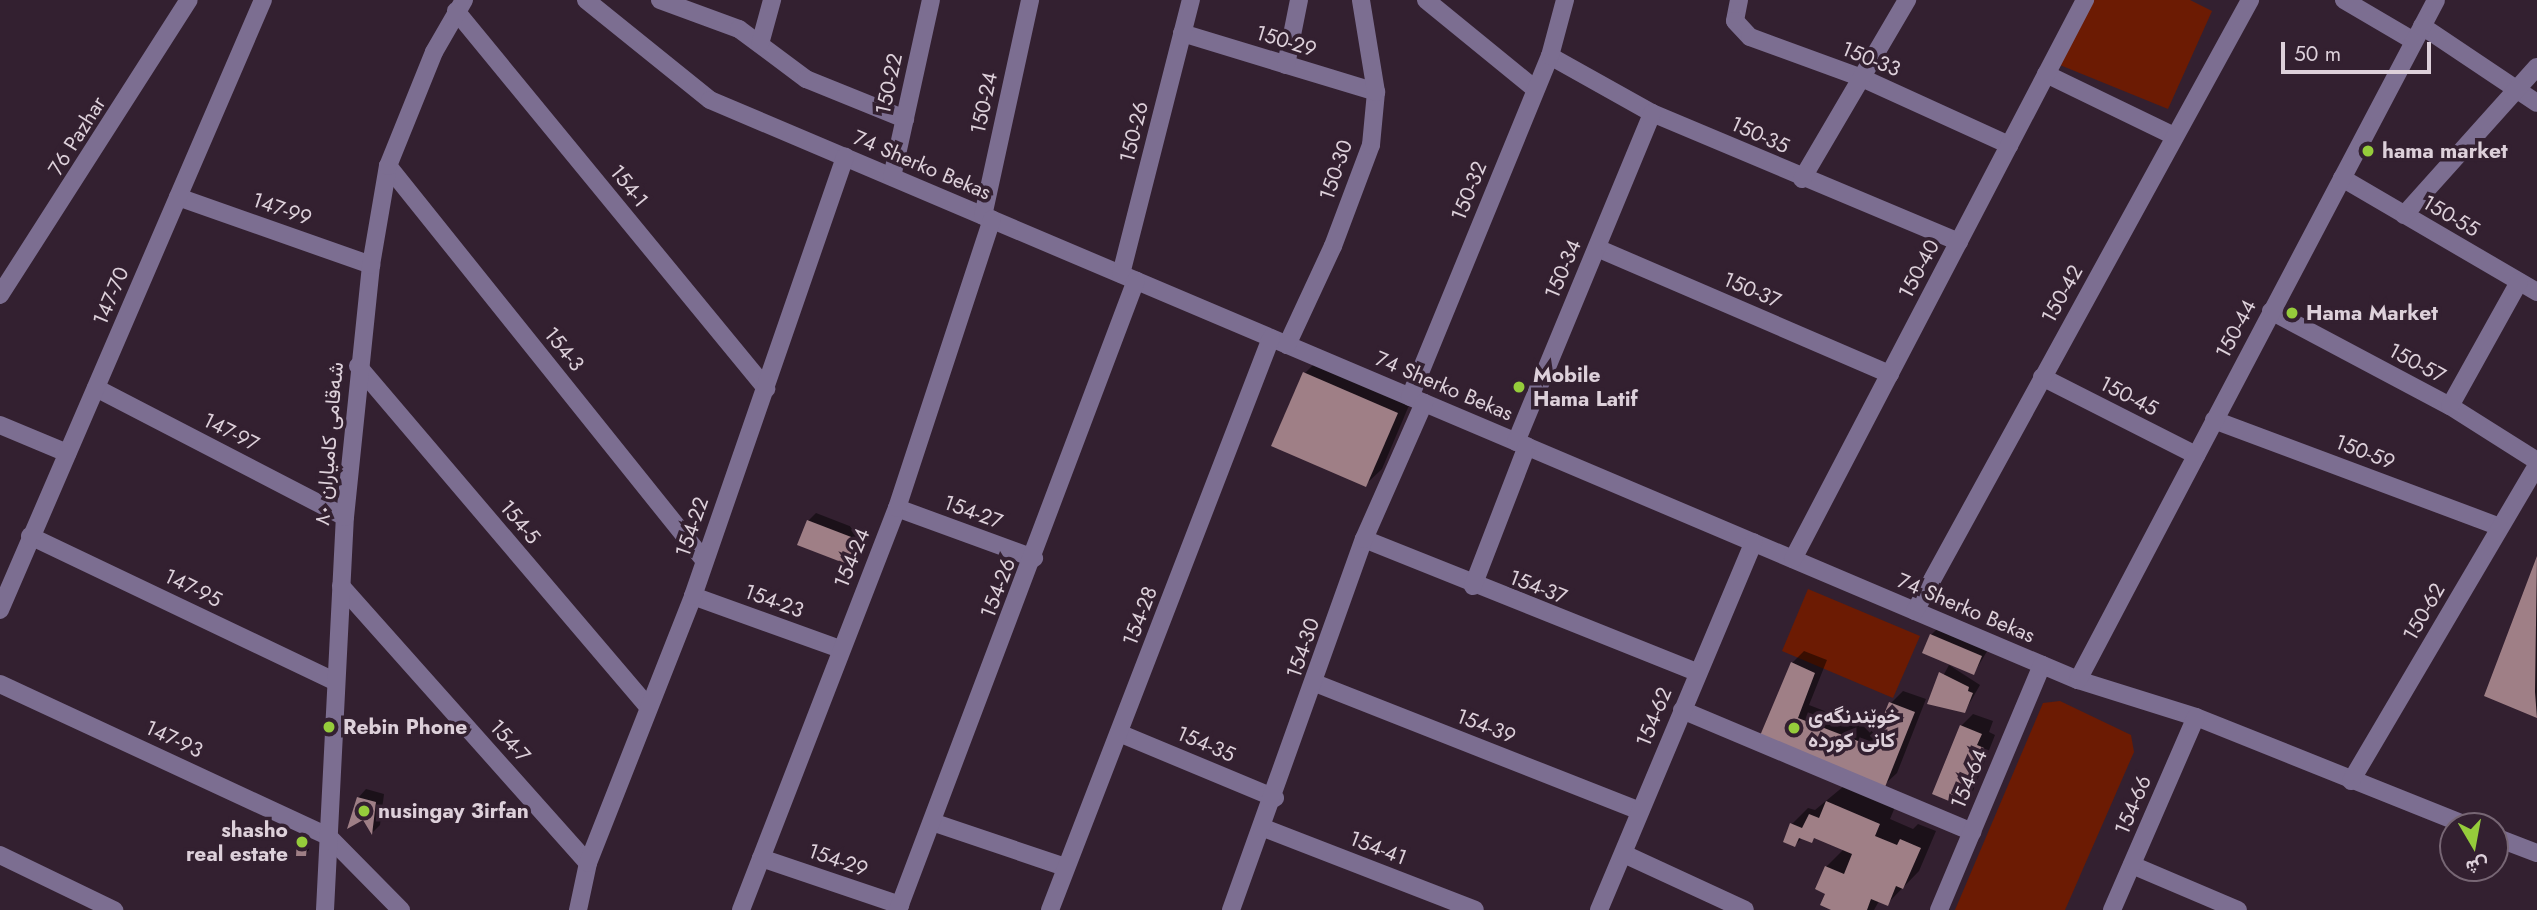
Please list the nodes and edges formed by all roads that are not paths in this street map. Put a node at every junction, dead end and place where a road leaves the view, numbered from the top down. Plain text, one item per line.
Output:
1 (189, 0) edge
2 (263, 0) edge
3 (586, 0) edge
4 (660, 0) edge
5 (772, 0) edge
6 (931, 0) edge
7 (1030, 0) edge
8 (1191, 0) edge
9 (1299, 0) edge
10 (1361, 0) edge
11 (1426, 0) edge
12 (1565, 0) edge
13 (1907, 0) edge
14 (2085, 0) edge
15 (2344, 0) edge
16 (2436, 0) edge
17 (1738, 2) edge
18 (2245, 2) edge
19 (460, 3) edge
20 (1182, 33) junction
21 (2418, 34) junction
22 (760, 44) junction
23 (1550, 56) junction
24 (1286, 65) junction
25 (2537, 67) edge
26 (2046, 74) junction
27 (1861, 78) junction
28 (1535, 89) junction
29 (2518, 89) junction
30 (1376, 92) junction
31 (2537, 103) edge
32 (1652, 113) junction
33 (905, 119) junction
34 (2174, 135) junction
35 (2009, 145) junction
36 (845, 157) junction
37 (388, 166) junction
38 (892, 177) junction
39 (2342, 178) junction
40 (1802, 179) junction
41 (178, 197) junction
42 (2404, 215) junction
43 (988, 218) junction
44 (1959, 242) junction
45 (1597, 248) junction
46 (372, 265) junction
47 (1129, 277) junction
48 (2519, 282) junction
49 (2537, 292) edge
50 (0, 295) edge
51 (2272, 311) junction
52 (1279, 341) junction
53 (358, 366) junction
54 (1890, 374) junction
55 (2042, 377) junction
56 (96, 388) junction
57 (766, 389) junction
58 (1417, 400) junction
59 (2450, 406) junction
60 (2214, 420) junction
61 (0, 425) edge
62 (1521, 444) junction
63 (67, 453) junction
64 (2196, 455) junction
65 (2537, 463) edge
66 (897, 508) junction
67 (345, 517) junction
68 (2500, 527) junction
69 (30, 536) junction
70 (1364, 539) junction
71 (1754, 542) junction
72 (1034, 558) junction
73 (1793, 559) junction
74 (704, 560) junction
75 (341, 586) junction
76 (1473, 586) junction
77 (693, 596) junction
78 (0, 610) edge
79 (1915, 611) junction
80 (840, 649) junction
81 (2042, 665) junction
82 (1697, 672) junction
83 (2078, 680) junction
84 (336, 682) junction
85 (0, 684) edge
86 (1315, 684) junction
87 (648, 707) junction
88 (1682, 710) junction
89 (2196, 717) junction
90 (1119, 733) junction
91 (2351, 781) junction
92 (1275, 798) junction
93 (1640, 811) junction
94 (2439, 815) edge
95 (932, 822) junction
96 (1264, 828) junction
97 (1972, 832) junction
98 (328, 836) junction
99 (2509, 842) edge
100 (2537, 853) edge
101 (1624, 854) junction
102 (0, 855) edge
103 (761, 858) junction
104 (588, 863) junction
105 (2132, 865) junction
106 (1065, 867) junction
107 (899, 907) edge
108 (114, 910) edge
109 (324, 910) edge
110 (401, 910) edge
111 (578, 910) edge
112 (741, 910) edge
113 (1049, 910) edge
114 (1231, 910) edge
115 (1475, 910) edge
116 (1599, 910) edge
117 (1745, 910) edge
118 (1938, 910) edge
119 (2112, 910) edge
120 (2238, 910) edge

1 - 50 street, 76 Pazhar
2 - 41 street, 147-70
3 - 36 street, 74 Sherko Bekas
4 - 22 street
5 - 22 street
6 - 33 street, 150-22
7 - 43 street, 150-24
8 - 20 street, 150-26
9 - 24 street
10 - 30 street, 150-30
11 - 28 street
12 - 23 street, 150-32
13 - 27 street
14 - 26 street, 150-40
15 - 21 street
16 - 21 street, 150-44
17 - 27 street, 150-33
18 - 34 street, 150-42
19 - 37 street, شەقامی کامیاران ٨٠
19 - 57 street, 154-1
20 - 24 street, 150-29
20 - 47 street, 150-26
21 - 29 street
21 - 39 street, 150-44
22 - 33 street
23 - 28 street, 150-32
23 - 32 street, 150-35
24 - 30 street, 150-29
25 - 29 street
26 - 34 street
26 - 35 street, 150-40
27 - 35 street, 150-33
27 - 40 street
28 - 58 street, 150-32
29 - 31 street
29 - 42 street
30 - 52 street, 150-30
32 - 40 street, 150-35
32 - 45 street, 150-34
33 - 38 street, 150-22
34 - 55 street, 150-42
35 - 44 street, 150-40
36 - 38 street, 74 Sherko Bekas
36 - 57 street, 154-22
37 - 46 street, شەقامی کامیاران ٨٠
37 - 74 street, 154-3
38 - 43 street, 74 Sherko Bekas
39 - 42 street, 150-55
39 - 51 street, 150-44
40 - 44 street, 150-35
41 - 46 street, 147-99
41 - 56 street, 147-70
42 - 48 street, 150-55
43 - 47 street, 74 Sherko Bekas
43 - 66 street, 154-24
44 - 54 street, 150-40
45 - 54 street, 150-37
45 - 62 street, 150-34
46 - 53 street, شەقامی کامیاران ٨٠
47 - 52 street, 74 Sherko Bekas
47 - 72 street, 154-26
48 - 49 street, 150-55
48 - 59 street
51 - 59 street, 150-57
51 - 60 street, 150-44
52 - 58 street, 74 Sherko Bekas
52 - 90 street, 154-28
53 - 67 street, شەقامی کامیاران ٨٠
53 - 87 street, 154-5
54 - 73 street, 150-40
55 - 64 street, 150-45
55 - 79 street, 150-42
56 - 63 street, 147-70
56 - 67 street, 147-97
57 - 74 street, 154-22
58 - 62 street, 74 Sherko Bekas
58 - 70 street, 154-30
59 - 65 street, 150-57
60 - 64 street, 150-44
60 - 68 street, 150-59
61 - 63 street
62 - 71 street, 74 Sherko Bekas
62 - 76 street, 150-34
63 - 69 street, 147-70
64 - 83 street, 150-44
65 - 68 street, 150-62
66 - 72 street, 154-27
66 - 80 street, 154-24
67 - 75 street, شەقامی کامیاران ٨٠
68 - 91 street, 150-62
69 - 78 street, 147-70
69 - 84 street, 147-95
70 - 76 street, 154-37
70 - 86 street, 154-30
71 - 73 street, 74 Sherko Bekas
71 - 82 street, 154-62
72 - 95 street, 154-26
73 - 79 street, 74 Sherko Bekas
74 - 77 street, 154-22
75 - 84 street, شەقامی کامیاران ٨٠
75 - 104 street, 154-7
76 - 82 street, 154-37
77 - 80 street, 154-23
77 - 87 street, 154-22
79 - 81 street, 74 Sherko Bekas
80 - 103 street, 154-24
81 - 83 street, 74 Sherko Bekas
81 - 97 street, 154-64
82 - 88 street, 154-62
83 - 89 street, 74 Sherko Bekas
84 - 98 street, شەقامی کامیاران ٨٠
85 - 98 street, 147-93
86 - 92 street, 154-30
86 - 93 street, 154-39
87 - 104 street, 154-22
88 - 93 street, 154-62
88 - 97 street
89 - 91 street, 74 Sherko Bekas
89 - 105 street, 154-66
90 - 92 street, 154-35
90 - 106 street, 154-28
91 - 94 street, 74 Sherko Bekas
92 - 96 street, 154-30
93 - 101 street, 154-62
95 - 106 street
95 - 107 street, 154-26
96 - 114 street, 154-30
96 - 115 street, 154-41
97 - 118 street, 154-64
98 - 109 street, شەقامی کامیاران ٨٠
98 - 110 street
99 - 100 street
101 - 116 street, 154-62
101 - 117 street
102 - 108 street
103 - 107 street, 154-29
103 - 112 street, 154-24
104 - 111 street, 154-22
105 - 119 street, 154-66
105 - 120 street
106 - 113 street, 154-28

